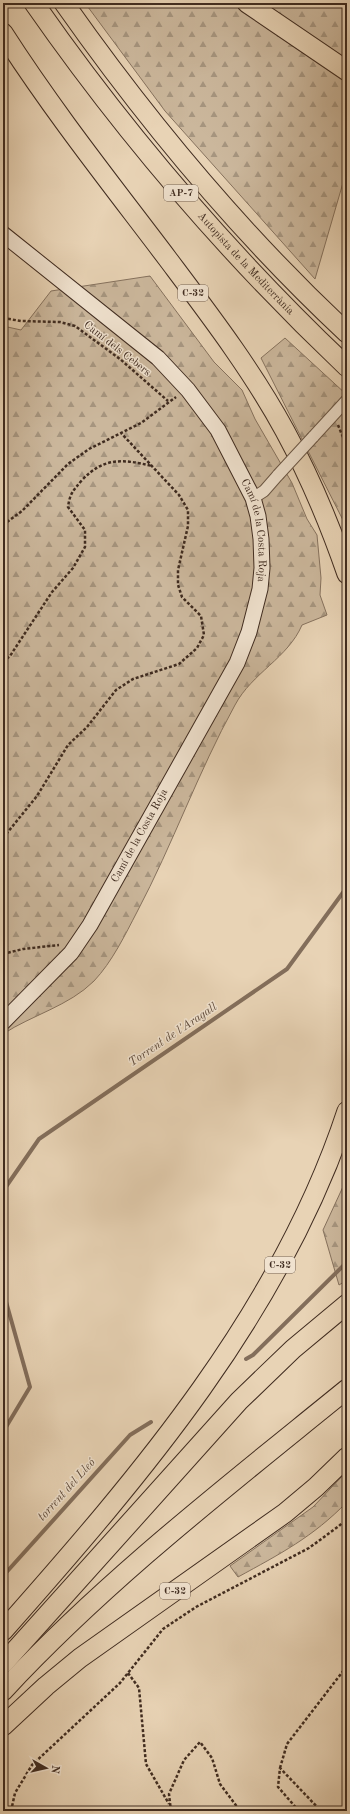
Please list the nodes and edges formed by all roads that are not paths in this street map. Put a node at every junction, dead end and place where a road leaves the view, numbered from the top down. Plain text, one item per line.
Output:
1 (34, 3) edge
2 (64, 3) edge
3 (247, 3) edge
4 (3, 33) edge
5 (347, 71) edge
6 (3, 234) edge
7 (347, 333) edge
8 (347, 367) edge
9 (347, 400) edge
10 (253, 498) junction
11 (347, 574) edge
12 (3, 1022) edge
13 (347, 1111) edge
14 (347, 1304) edge
15 (347, 1389) edge
16 (347, 1457) edge
17 (3, 1631) edge
18 (3, 1664) edge
19 (3, 1691) edge
20 (3, 1726) edge

1 - 8 highway, Autopista de la Mediterrània / AP-7
2 - 7 highway, AP-7
3 - 5 highway
4 - 11 highway, C-32
6 - 10 street, Camí de la Costa Roja
9 - 10 street, bridge
10 - 12 street, Camí de la Costa Roja
13 - 17 highway, C-32
14 - 18 highway
15 - 19 highway
16 - 20 highway, C-32

